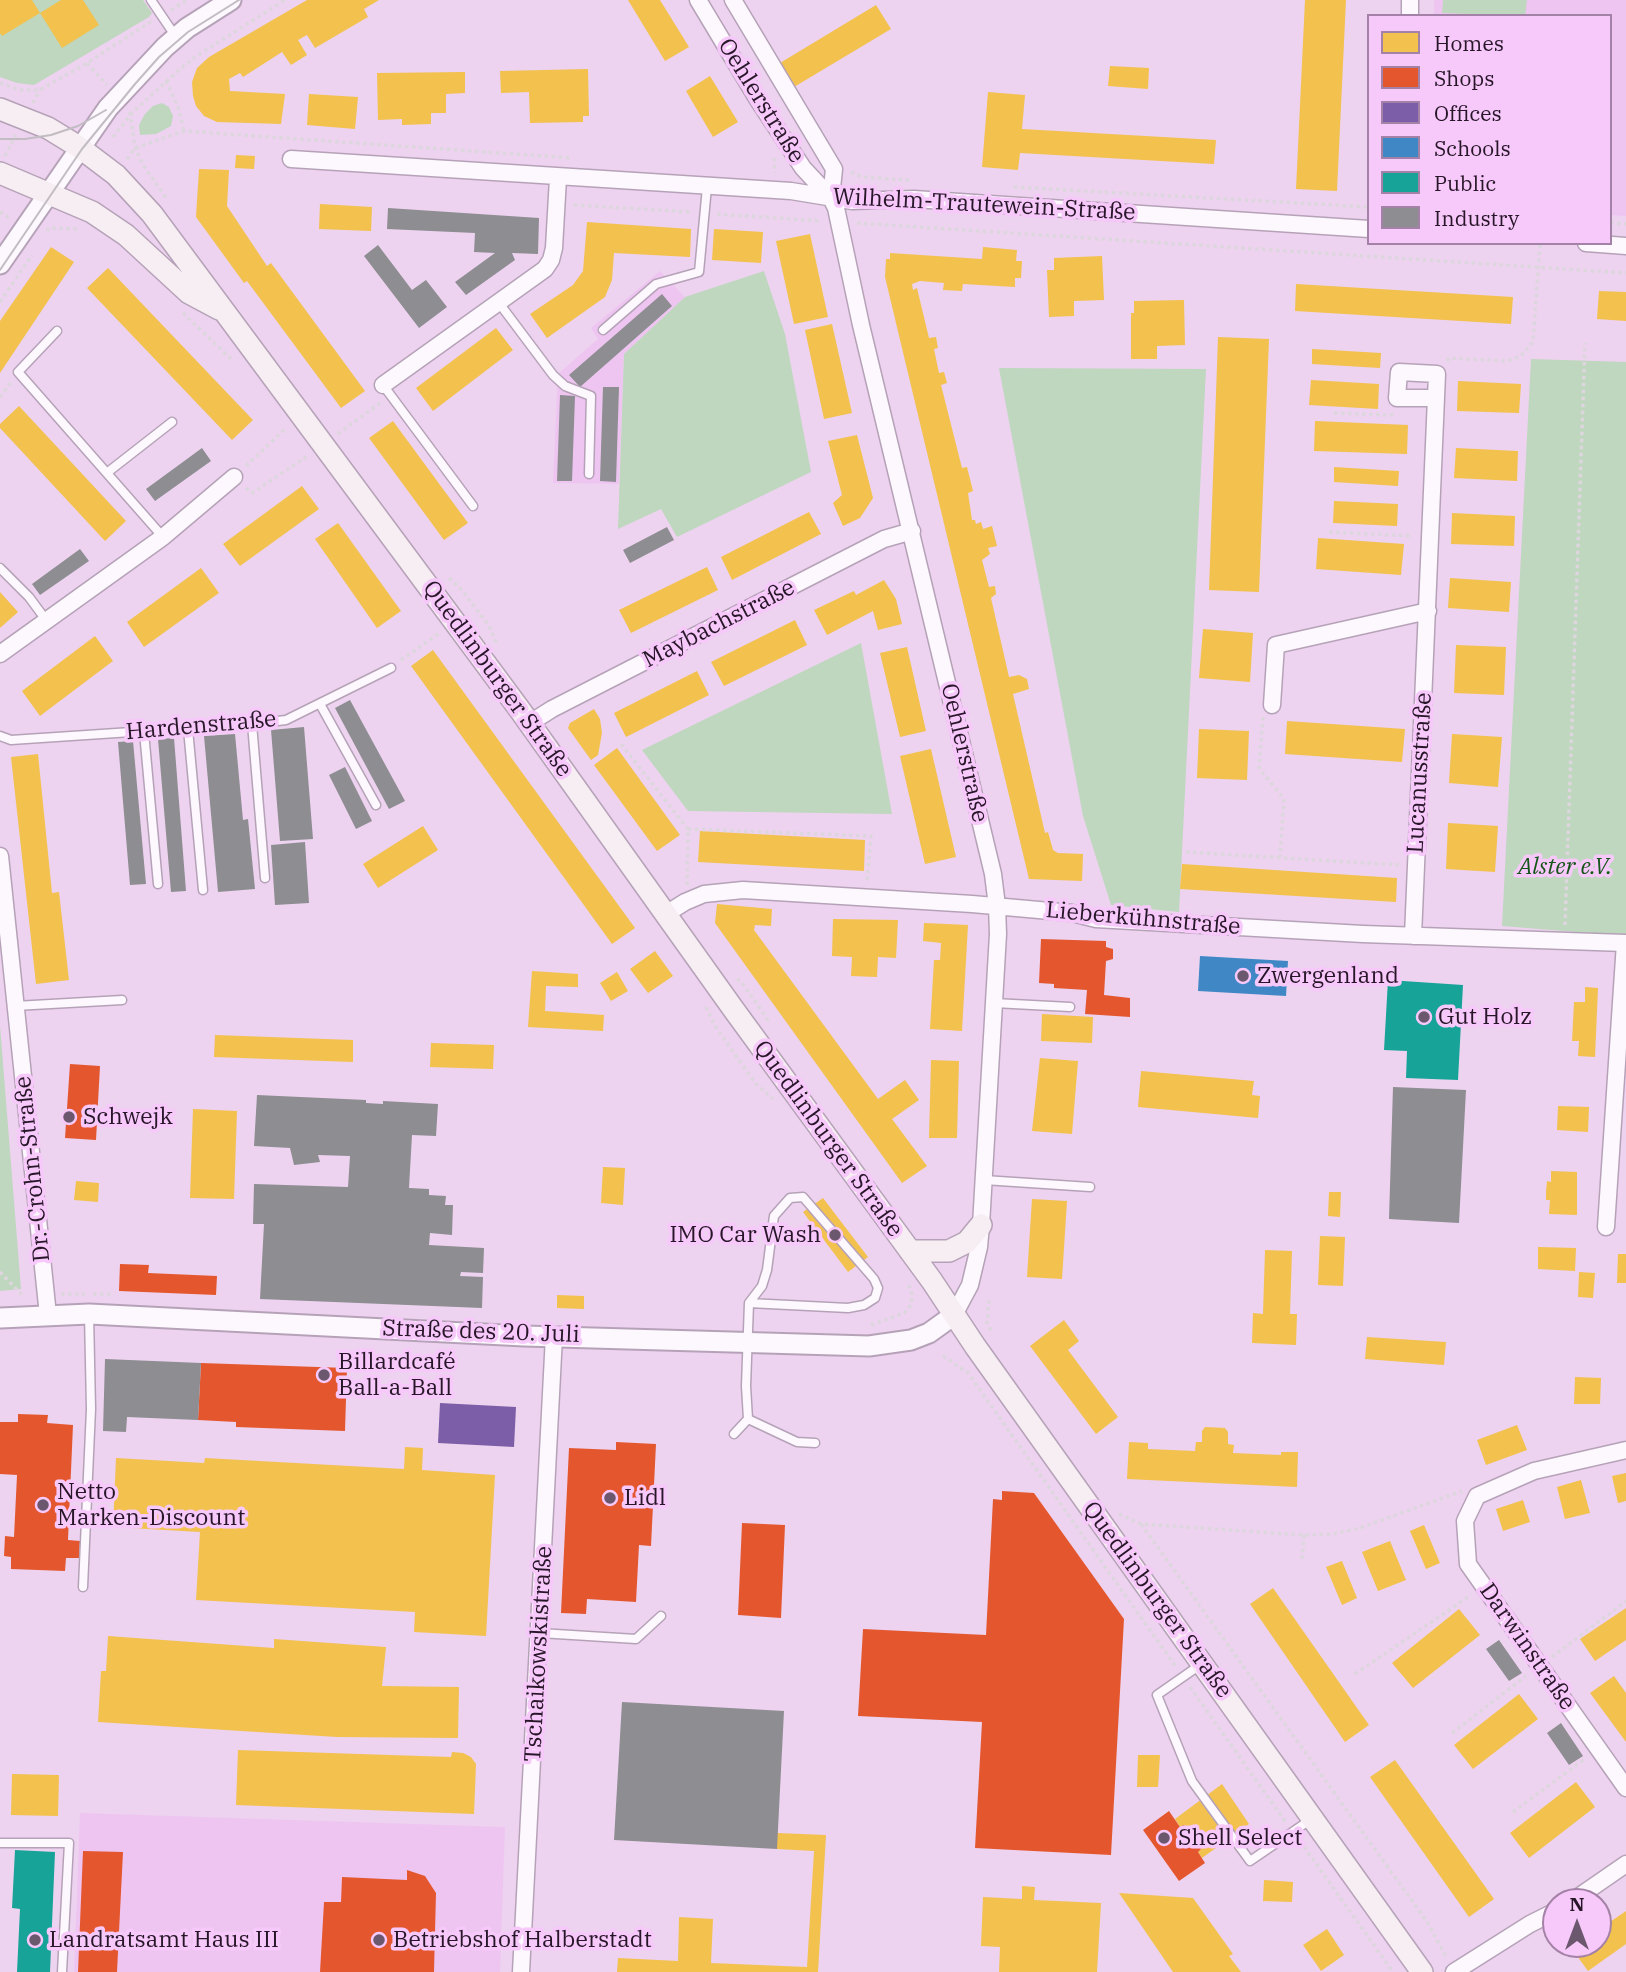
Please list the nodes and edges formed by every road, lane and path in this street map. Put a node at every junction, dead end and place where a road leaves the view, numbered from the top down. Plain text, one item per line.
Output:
1 (151, 0) edge
2 (187, 0) edge
3 (231, 0) edge
4 (285, 0) edge
5 (698, 0) edge
6 (733, 0) edge
7 (161, 15) junction
8 (176, 37) junction
9 (166, 81) junction
10 (0, 83) edge
11 (0, 109) edge
12 (184, 131) junction
13 (79, 147) junction
14 (291, 159) dead end
15 (583, 159) dead end
16 (803, 168) junction
17 (834, 169) junction
18 (0, 173) edge
19 (775, 173) dead end
20 (558, 178) junction
21 (916, 181) dead end
22 (1007, 186) dead end
23 (706, 187) junction
24 (48, 192) junction
25 (831, 198) junction
26 (558, 204) junction
27 (1367, 207) edge
28 (705, 213) junction
29 (840, 222) junction
30 (1367, 229) edge
31 (89, 233) dead end
32 (42, 239) dead end
33 (1539, 245) edge
34 (35, 249) dead end
35 (0, 264) edge
36 (1539, 268) junction
37 (1626, 273) edge
38 (0, 302) edge
39 (499, 303) junction
40 (180, 311) dead end
41 (225, 312) junction
42 (603, 330) dead end
43 (57, 331) dead end
44 (1585, 343) dead end
45 (241, 361) dead end
46 (18, 372) junction
47 (1437, 374) junction
48 (383, 385) junction
49 (0, 397) edge
50 (1435, 398) junction
51 (1334, 413) dead end
52 (1397, 415) dead end
53 (172, 422) dead end
54 (294, 436) dead end
55 (301, 446) dead end
56 (316, 450) junction
57 (314, 465) dead end
58 (108, 472) junction
59 (589, 474) dead end
60 (234, 477) junction
61 (473, 506) dead end
62 (912, 531) junction
63 (1329, 532) dead end
64 (1429, 536) junction
65 (163, 537) junction
66 (0, 568) edge
67 (1427, 611) junction
68 (46, 620) junction
69 (445, 628) junction
70 (0, 654) edge
71 (391, 668) joint
72 (320, 704) junction
73 (1272, 705) joint
74 (530, 723) junction
75 (252, 724) junction
76 (188, 729) junction
77 (144, 732) junction
78 (0, 736) edge
79 (621, 744) dead end
80 (376, 805) dead end
81 (688, 829) junction
82 (1186, 852) dead end
83 (0, 856) edge
84 (1280, 857) junction
85 (1415, 866) junction
86 (265, 878) dead end
87 (158, 884) dead end
88 (1, 885) edge
89 (202, 890) dead end
90 (866, 897) junction
91 (687, 901) junction
92 (997, 906) junction
93 (666, 915) junction
94 (1413, 936) junction
95 (1559, 940) junction
96 (1625, 943) edge
97 (122, 1000) dead end
98 (994, 1003) junction
99 (705, 1005) dead end
100 (8, 1007) edge
101 (1070, 1007) dead end
102 (775, 1101) dead end
103 (984, 1180) junction
104 (1090, 1186) dead end
105 (981, 1225) junction
106 (1606, 1227) dead end
107 (910, 1251) junction
108 (0, 1272) edge
109 (907, 1279) dead end
110 (23, 1296) dead end
111 (749, 1303) junction
112 (911, 1305) dead end
113 (89, 1314) junction
114 (48, 1315) junction
115 (954, 1315) junction
116 (0, 1318) edge
117 (554, 1336) junction
118 (747, 1342) junction
119 (943, 1356) dead end
120 (748, 1419) junction
121 (734, 1434) dead end
122 (815, 1443) dead end
123 (1626, 1450) edge
124 (1477, 1496) junction
125 (1304, 1535) junction
126 (1302, 1559) dead end
127 (1484, 1586) junction
128 (83, 1587) dead end
129 (661, 1616) dead end
130 (540, 1633) junction
131 (1202, 1664) junction
132 (1355, 1674) dead end
133 (1183, 1677) junction
134 (1599, 1749) junction
135 (1626, 1788) edge
136 (1513, 1812) dead end
137 (1312, 1818) junction
138 (1293, 1831) junction
139 (0, 1843) edge
140 (1626, 1864) edge
141 (1591, 1888) edge
142 (1542, 1918) edge
143 (1451, 1966) edge
144 (62, 1972) edge
145 (521, 1972) edge
146 (1393, 1972) edge
147 (1422, 1972) edge

1 - 7 lane
2 - 7 path
3 - 8 street
4 - 9 path
5 - 16 street, Oehlerstraße
6 - 17 street, Oehlerstraße
7 - 8 lane
7 - 10 path
8 - 13 street
9 - 12 path
9 - 12 path
11 - 13 main road, Quedlinburger Straße
12 - 15 path
13 - 24 street
13 - 41 main road, Quedlinburger Straße
14 - 20 street, Wilhelm-Trautewein-Straße
16 - 19 path
16 - 25 street, Oehlerstraße
17 - 21 path
17 - 25 street, Oehlerstraße
18 - 24 main road, Quedlinburger Straße
20 - 23 street, Wilhelm-Trautewein-Straße
20 - 26 street
22 - 27 path
23 - 25 street, Wilhelm-Trautewein-Straße
23 - 28 lane
24 - 35 street
24 - 41 main road, Quedlinburger Straße
25 - 29 street, Oehlerstraße
25 - 30 street, Wilhelm-Trautewein-Straße
26 - 28 path
26 - 39 street
28 - 29 path
28 - 42 lane
29 - 36 path
29 - 62 street, Oehlerstraße
31 - 32 path
33 - 36 path
34 - 38 path
36 - 37 path
36 - 47 path
39 - 48 street
39 - 59 lane
40 - 45 path
41 - 56 main road, Quedlinburger Straße
43 - 46 lane
44 - 95 path
46 - 49 path
46 - 58 lane
47 - 50 street, Lucanusstraße
47 - 50 street
48 - 56 path
48 - 61 lane
50 - 64 street, Lucanusstraße
51 - 52 path
53 - 58 lane
54 - 60 path
55 - 56 path
56 - 57 path
56 - 60 path
56 - 69 main road, Quedlinburger Straße
58 - 65 lane
60 - 65 street
62 - 74 street, Maybachstraße
62 - 92 street, Oehlerstraße
63 - 64 path
64 - 67 street, Lucanusstraße
65 - 68 street
66 - 68 lane
67 - 73 street
67 - 85 street, Lucanusstraße
68 - 70 street
69 - 71 path
69 - 74 main road, Quedlinburger Straße
71 - 72 lane, Hardenstraße
72 - 75 lane, Hardenstraße
72 - 80 lane
73 - 84 path
74 - 93 main road, Quedlinburger Straße
75 - 76 lane, Hardenstraße
75 - 86 lane
76 - 77 lane, Hardenstraße
76 - 89 lane
77 - 78 lane, Hardenstraße
77 - 87 lane
79 - 81 path
81 - 90 path
81 - 91 path
82 - 84 path
83 - 88 street, Dr.-Crohn-Straße
84 - 85 path
85 - 94 street, Lucanusstraße
88 - 100 street, Dr.-Crohn-Straße
90 - 91 street, Lieberkühnstraße
90 - 92 street, Lieberkühnstraße
91 - 93 street, Lieberkühnstraße
92 - 94 street, Lieberkühnstraße
92 - 98 street, Oehlerstraße
93 - 107 main road, Quedlinburger Straße
94 - 95 street, Lieberkühnstraße
95 - 96 street, Lieberkühnstraße
96 - 106 street
97 - 100 lane
98 - 101 lane
98 - 103 street, Oehlerstraße
99 - 102 path
100 - 114 street, Dr.-Crohn-Straße
103 - 104 lane
103 - 105 street, Oehlerstraße
105 - 107 main road
105 - 115 street, Oehlerstraße
107 - 115 main road, Quedlinburger Straße
108 - 110 path
109 - 112 path
111 - 111 lane
111 - 118 lane
113 - 114 street, Straße des 20. Juli
113 - 117 street, Straße des 20. Juli
113 - 128 lane
114 - 116 street, Straße des 20. Juli
115 - 118 street, Straße des 20. Juli
115 - 131 main road, Quedlinburger Straße
117 - 118 street, Straße des 20. Juli
117 - 130 street, Tschaikowskistraße
118 - 120 lane
119 - 133 path
120 - 121 lane
120 - 122 lane
123 - 124 street
124 - 125 path
124 - 127 street, Darwinstraße
125 - 126 path
125 - 143 path
127 - 132 path
127 - 134 street, Darwinstraße
129 - 130 lane
130 - 145 street, Tschaikowskistraße
131 - 133 lane
131 - 137 main road, Quedlinburger Straße
133 - 138 path
133 - 138 lane
134 - 135 street, Darwinstraße
134 - 136 path
137 - 138 lane
137 - 147 main road, Quedlinburger Straße
138 - 146 path
139 - 144 lane
140 - 141 street
142 - 143 street

